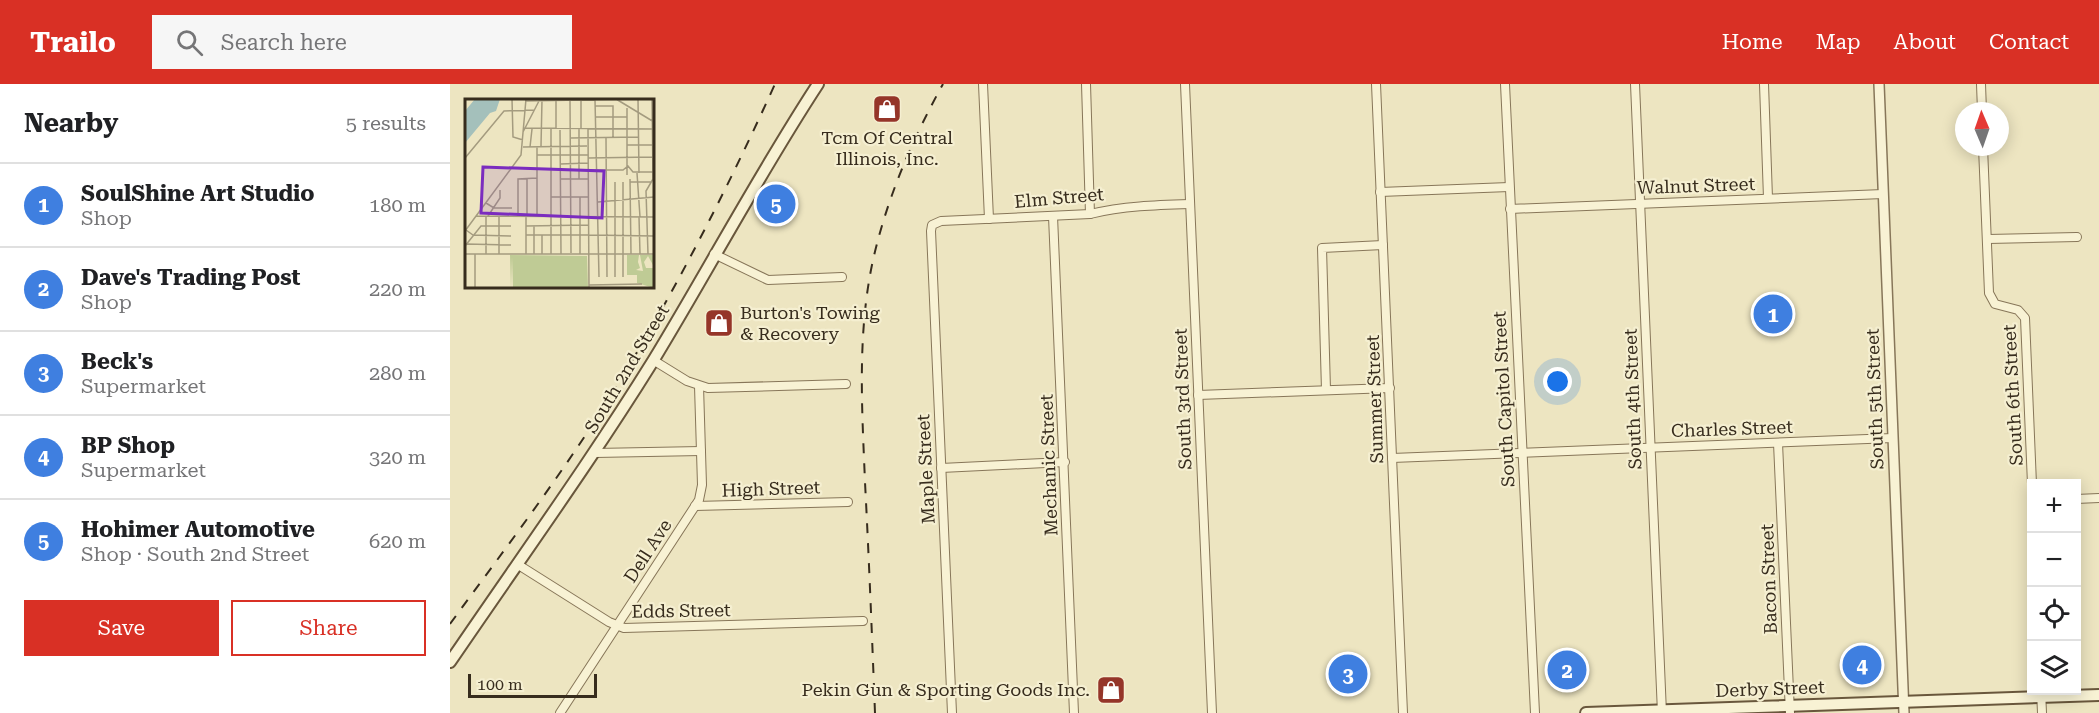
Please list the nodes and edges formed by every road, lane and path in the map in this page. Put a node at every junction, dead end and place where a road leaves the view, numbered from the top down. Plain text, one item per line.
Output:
1 (818, 84) edge
2 (983, 84) edge
3 (1086, 84) edge
4 (1185, 84) edge
5 (1376, 84) edge
6 (1505, 84) edge
7 (1635, 84) edge
8 (1764, 84) edge
9 (1879, 84) edge
10 (1981, 84) edge
11 (1982, 102) edge
12 (1983, 156) edge
13 (1509, 187) junction
14 (1380, 192) junction
15 (1883, 194) junction
16 (1768, 198) junction
17 (1640, 203) junction
18 (1190, 204) junction
19 (1510, 209) junction
20 (1090, 214) junction
21 (1053, 216) junction
22 (989, 219) junction
23 (932, 225) joint
24 (2076, 237) dead end
25 (1988, 239) junction
26 (1383, 245) junction
27 (714, 254) junction
28 (842, 277) dead end
29 (653, 360) junction
30 (846, 384) dead end
31 (699, 386) junction
32 (1390, 388) junction
33 (1326, 390) junction
34 (1198, 395) junction
35 (1893, 438) junction
36 (1778, 443) junction
37 (1650, 447) junction
38 (701, 450) junction
39 (1522, 452) junction
40 (595, 453) junction
41 (1392, 458) junction
42 (1065, 462) junction
43 (941, 468) junction
44 (2032, 479) edge
45 (2099, 498) edge
46 (2081, 499) edge
47 (849, 502) dead end
48 (695, 506) junction
49 (517, 564) junction
50 (863, 621) dead end
51 (617, 626) junction
52 (450, 662) edge
53 (2027, 695) edge
54 (2042, 695) edge
55 (2081, 695) edge
56 (2099, 695) edge
57 (1904, 701) junction
58 (1790, 709) edge
59 (1662, 712) edge
60 (560, 713) edge
61 (952, 713) edge
62 (1074, 713) edge
63 (1212, 713) edge
64 (1403, 713) edge
65 (1535, 713) edge
66 (1586, 713) edge
67 (1904, 713) edge
68 (2042, 713) edge

1 - 27 main road, South 2nd Street
2 - 22 street
3 - 20 street
4 - 18 street, South 3rd Street
5 - 14 street, Summer Street
6 - 13 street, South Capitol Street
7 - 17 street, South 4th Street
8 - 16 street
9 - 15 street, South 5th Street
10 - 11 street
12 - 25 street, South 6th Street
13 - 14 street
13 - 19 street, South Capitol Street
14 - 26 street, Summer Street
15 - 16 street, Walnut Street
15 - 35 street, South 5th Street
16 - 17 street, Walnut Street
17 - 19 street, Walnut Street
17 - 37 street, South 4th Street
18 - 20 street, Elm Street
18 - 34 street, South 3rd Street
19 - 39 street, South Capitol Street
20 - 21 street, Elm Street
21 - 22 street, Elm Street
21 - 42 street, Mechanic Street
22 - 23 street, Elm Street
23 - 43 street, Maple Street
24 - 25 street
25 - 44 street, South 6th Street
26 - 32 street, Summer Street
26 - 33 street
27 - 28 street
27 - 29 main road, South 2nd Street
29 - 31 street
29 - 40 main road, South 2nd Street
30 - 31 street
31 - 38 street, Dell Ave
32 - 33 street
32 - 41 street, Summer Street
33 - 34 street
34 - 63 street, South 3rd Street
35 - 36 street, Charles Street
35 - 57 street, South 5th Street
36 - 37 street, Charles Street
36 - 58 street, Bacon Street
37 - 39 street, Charles Street
37 - 59 street, South 4th Street
38 - 40 street
38 - 48 street, Dell Ave
39 - 41 street, Charles Street
39 - 65 street, South Capitol Street
40 - 49 main road, South 2nd Street
41 - 64 street, Summer Street
42 - 43 street
42 - 62 street, Mechanic Street
43 - 61 street, Maple Street
45 - 46 street
47 - 48 street, High Street
48 - 51 street, Dell Ave
49 - 51 street, Edds Street
49 - 52 main road, South 2nd Street
50 - 51 street, Edds Street
51 - 60 street, Dell Ave
53 - 57 main road, Derby Street
54 - 68 street
55 - 56 main road, Derby Street
57 - 58 main road, Derby Street
57 - 67 street, South 5th Street
58 - 59 main road, Derby Street
59 - 66 main road, Derby Street

